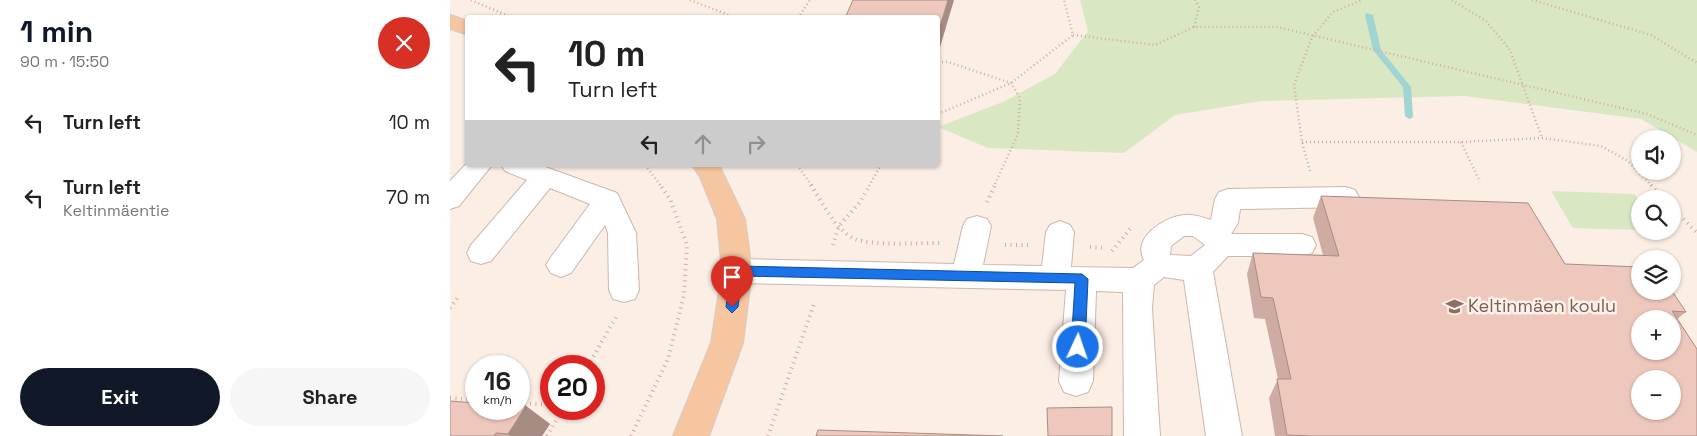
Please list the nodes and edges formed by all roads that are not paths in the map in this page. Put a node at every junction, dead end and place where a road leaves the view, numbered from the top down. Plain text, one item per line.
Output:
1 (450, 21) edge
2 (465, 28) edge
3 (477, 167) edge
4 (520, 167) edge
5 (707, 167) edge
6 (545, 176) junction
7 (1346, 198) edge
8 (450, 199) edge
9 (608, 200) junction
10 (977, 226) road end
11 (1060, 232) dead end
12 (1217, 240) junction
13 (1302, 245) dead end
14 (481, 254) dead end
15 (561, 265) dead end
16 (1197, 268) junction
17 (737, 271) junction
18 (1149, 272) junction
19 (966, 275) junction
20 (1068, 278) junction
21 (624, 290) road end
22 (1076, 381) dead end
23 (691, 436) edge
24 (1142, 436) edge
25 (1224, 436) edge

1 - 2 main road
3 - 8 lane
4 - 6 lane
5 - 17 main road
6 - 9 lane
6 - 14 lane
7 - 12 lane
9 - 15 lane
9 - 21 lane
10 - 19 lane
11 - 20 lane
12 - 13 lane
12 - 16 lane
12 - 18 lane
16 - 18 lane
16 - 25 lane
17 - 19 lane
17 - 23 main road
18 - 20 lane
18 - 24 lane
19 - 20 lane
20 - 22 lane

